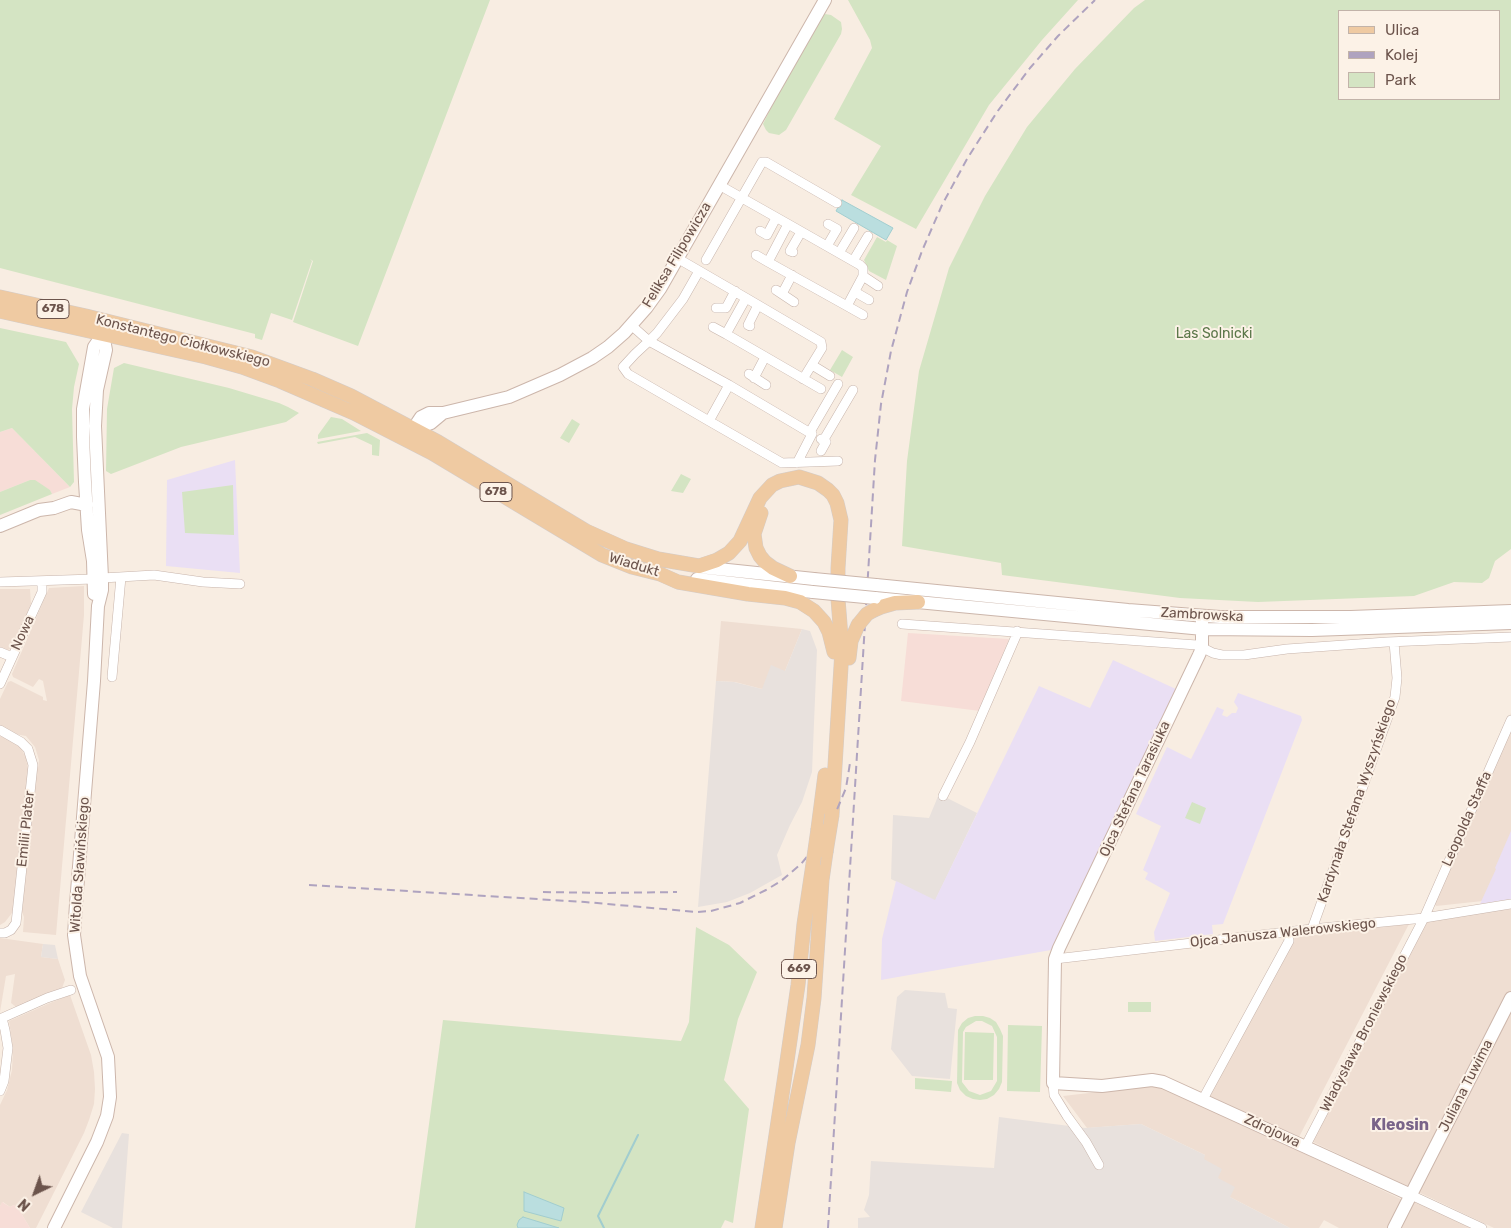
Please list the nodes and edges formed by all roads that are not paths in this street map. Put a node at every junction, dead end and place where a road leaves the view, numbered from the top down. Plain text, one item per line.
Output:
1 (825, 0) edge
2 (719, 185) junction
3 (742, 197) junction
4 (837, 203) dead end
5 (776, 218) junction
6 (788, 224) junction
7 (828, 224) dead end
8 (854, 228) dead end
9 (760, 231) dead end
10 (801, 232) junction
11 (868, 236) dead end
12 (827, 246) junction
13 (794, 252) dead end
14 (839, 253) junction
15 (756, 255) dead end
16 (677, 258) junction
17 (706, 260) dead end
18 (853, 261) junction
19 (768, 262) junction
20 (699, 271) junction
21 (792, 275) junction
22 (863, 276) junction
23 (878, 286) dead end
24 (734, 292) junction
25 (855, 292) junction
26 (0, 297) edge
27 (746, 298) junction
28 (869, 300) dead end
29 (794, 302) dead end
30 (758, 305) junction
31 (847, 306) junction
32 (716, 308) dead end
33 (0, 311) edge
34 (863, 315) dead end
35 (631, 325) junction
36 (750, 326) dead end
37 (713, 327) dead end
38 (105, 328) junction
39 (726, 334) junction
40 (649, 341) junction
41 (765, 357) junction
42 (812, 365) junction
43 (830, 376) dead end
44 (803, 379) junction
45 (838, 384) dead end
46 (729, 385) junction
47 (766, 385) dead end
48 (821, 389) dead end
49 (853, 390) dead end
50 (709, 421) junction
51 (811, 433) junction
52 (408, 434) junction
53 (823, 440) junction
54 (821, 451) dead end
55 (838, 461) dead end
56 (796, 463) junction
57 (92, 505) junction
58 (0, 526) edge
59 (699, 566) junction
60 (660, 574) junction
61 (790, 576) junction
62 (121, 577) junction
63 (98, 578) junction
64 (42, 581) junction
65 (0, 582) edge
66 (240, 584) dead end
67 (813, 585) junction
68 (895, 593) junction
69 (918, 602) junction
70 (874, 604) junction
71 (1511, 611) edge
72 (1202, 616) junction
73 (1511, 623) edge
74 (902, 624) dead end
75 (1203, 629) junction
76 (1017, 632) junction
77 (1511, 637) edge
78 (1394, 642) junction
79 (1202, 648) junction
80 (0, 652) edge
81 (834, 652) junction
82 (12, 657) junction
83 (112, 677) dead end
84 (0, 684) edge
85 (1511, 720) edge
86 (0, 730) edge
87 (944, 796) dead end
88 (832, 815) junction
89 (1511, 904) edge
90 (1424, 918) junction
91 (1312, 929) junction
92 (1288, 932) junction
93 (0, 933) edge
94 (1055, 959) junction
95 (71, 990) dead end
96 (1511, 998) edge
97 (1, 1019) edge
98 (1052, 1083) junction
99 (0, 1091) edge
100 (1203, 1099) junction
101 (1305, 1147) junction
102 (1099, 1165) dead end
103 (1411, 1195) junction
104 (54, 1228) edge
105 (762, 1228) edge
106 (775, 1228) edge
107 (1394, 1228) edge
108 (1482, 1228) edge

1 - 2 main road, Feliksa Filipowicza
2 - 3 street
2 - 16 main road, Feliksa Filipowicza
3 - 4 street
3 - 5 street
3 - 17 street
5 - 6 street
5 - 9 street
6 - 10 street
6 - 19 street
7 - 12 street
8 - 14 street
10 - 12 street
10 - 13 street
11 - 18 street
12 - 14 street
14 - 18 street
15 - 19 street
16 - 20 street
16 - 35 main road, Feliksa Filipowicza
18 - 22 street
19 - 21 street
20 - 24 street
20 - 40 street
21 - 29 street
21 - 31 street
22 - 23 street
22 - 25 street
24 - 27 street
24 - 32 street
25 - 28 street
25 - 31 street
26 - 38 main road, Konstantego Ciołkowskiego / 678
27 - 30 street
27 - 39 street
30 - 36 street
30 - 42 street
31 - 34 street
33 - 38 main road, Konstantego Ciołkowskiego / 678
35 - 40 street
35 - 52 main road, Feliksa Filipowicza
37 - 39 street
38 - 52 main road, Konstantego Ciołkowskiego / 678
38 - 57 main road, Witolda Sławińskiego
39 - 41 street
40 - 46 street
40 - 50 street
41 - 44 street
41 - 47 street
42 - 43 street
42 - 44 street
44 - 48 street
45 - 51 street
46 - 50 street
46 - 51 street
49 - 53 street
50 - 56 street
51 - 53 street
51 - 56 street
52 - 59 main road, Wiadukt / 678
52 - 60 main road, Wiadukt / 678
53 - 54 street
55 - 56 street
57 - 58 main road
57 - 63 main road, Witolda Sławińskiego
59 - 61 main road, Wiadukt / 678
59 - 88 main road
60 - 67 main road, Wiadukt / 678
60 - 81 main road
61 - 67 main road, Wiadukt / 678
61 - 81 main road
62 - 63 street
62 - 66 street
62 - 83 street
63 - 64 street
63 - 104 main road, Witolda Sławińskiego
64 - 65 street
64 - 82 street, Nowa
67 - 68 main road, Wiadukt / 678, bridge
67 - 70 main road, Wiadukt / 678, bridge
68 - 69 main road, Zambrowska / 678
68 - 70 main road, Wiadukt / 678
68 - 72 main road, Zambrowska / 678
69 - 70 main road
69 - 75 main road, Zambrowska / 678
70 - 88 main road, bridge
71 - 72 main road, Zambrowska / 678
72 - 75 main road, Ojca Stefana Tarasiuka
73 - 75 main road, Zambrowska / 678
74 - 76 street
75 - 79 main road, Ojca Stefana Tarasiuka
76 - 79 street
76 - 87 street
77 - 78 street
78 - 79 street
78 - 91 street, Kardynała Stefana Wyszyńskiego
79 - 94 main road, Ojca Stefana Tarasiuka
80 - 82 street
81 - 105 main road, 669, bridge
82 - 84 street, Nowa
85 - 90 street, Leopolda Staffa
86 - 93 street, Emilii Plater
88 - 106 main road, 669, bridge
89 - 90 street, Ojca Janusza Walerowskiego
90 - 91 street, Ojca Janusza Walerowskiego
90 - 101 street, Władysława Broniewskiego
91 - 92 street, Ojca Janusza Walerowskiego
92 - 94 street, Ojca Janusza Walerowskiego
92 - 100 street
94 - 98 main road
95 - 97 street
96 - 103 main road, Juliana Tuwima
97 - 99 street
98 - 100 main road, Zdrojowa
98 - 102 street
100 - 101 main road, Zdrojowa
101 - 103 main road, Zdrojowa
103 - 107 main road, Juliana Tuwima
103 - 108 street, Zdrojowa

